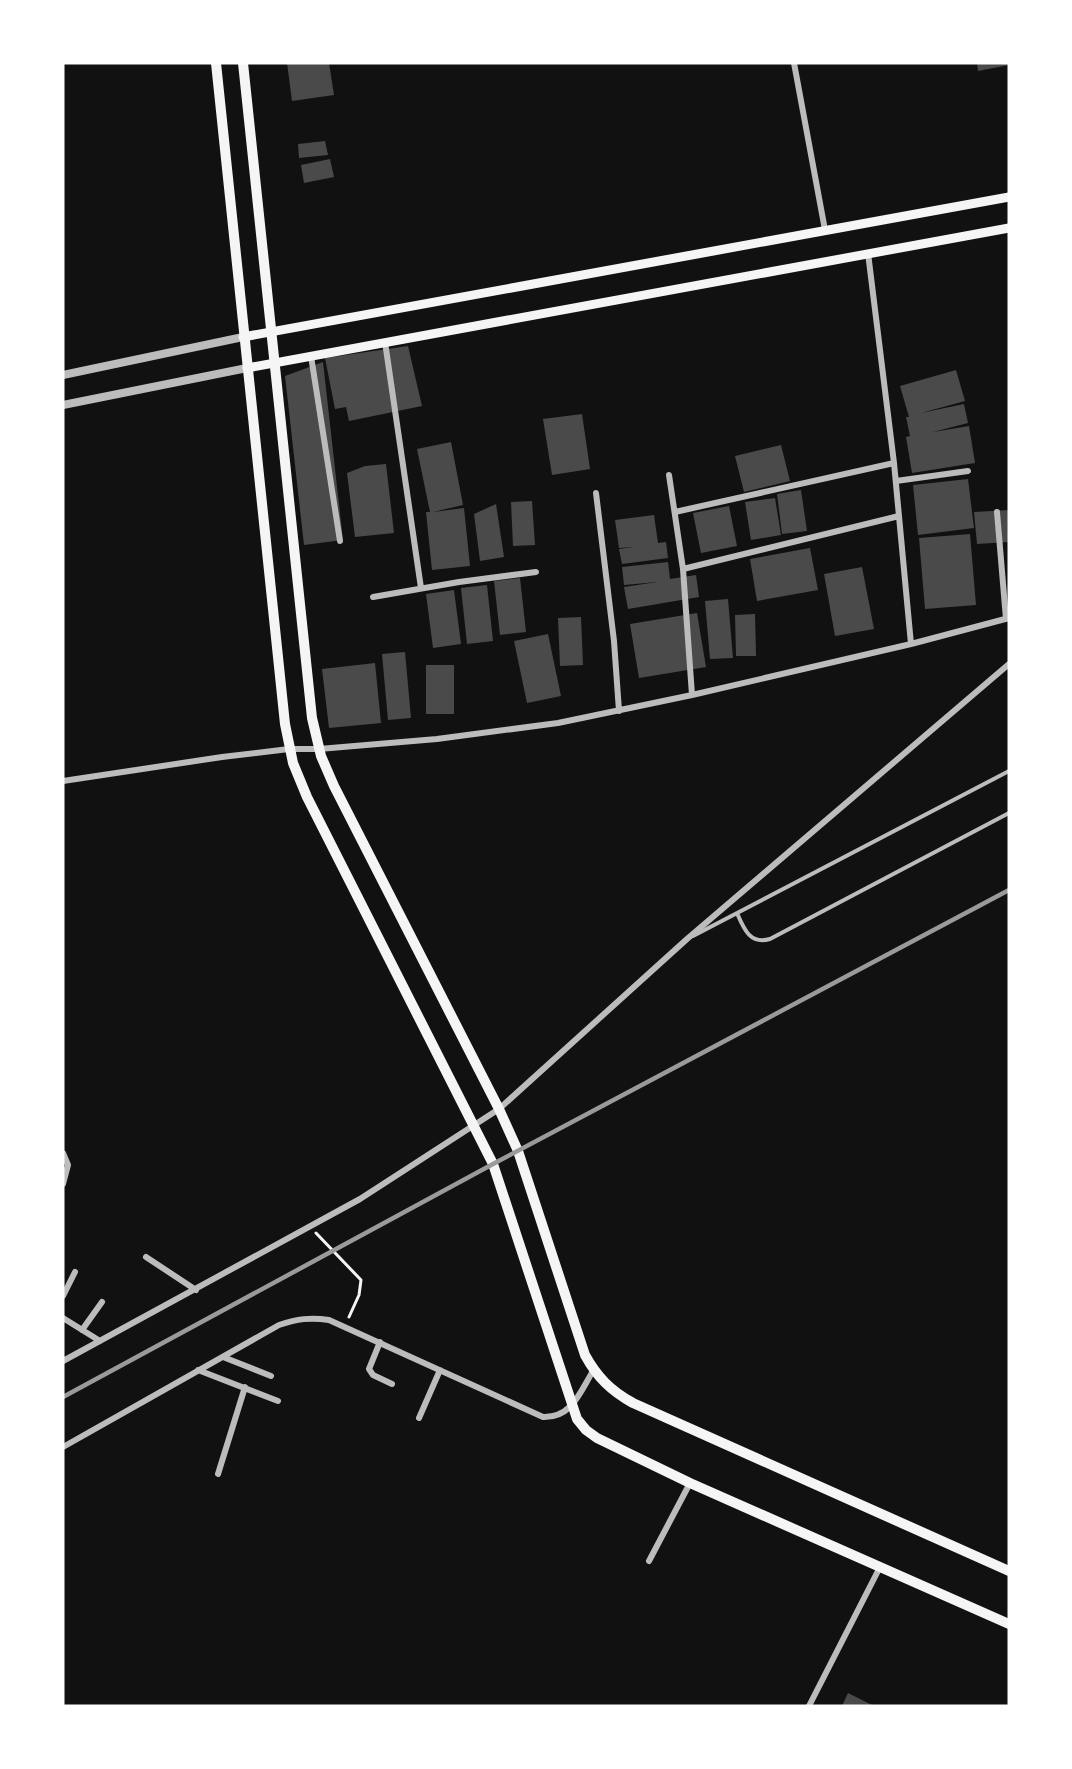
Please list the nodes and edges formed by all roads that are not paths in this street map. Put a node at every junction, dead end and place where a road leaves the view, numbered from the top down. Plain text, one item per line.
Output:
1 (216, 63) edge
2 (243, 63) edge
3 (794, 63) edge
4 (1009, 197) edge
5 (1009, 228) edge
6 (825, 230) junction
7 (868, 253) junction
8 (272, 332) junction
9 (243, 337) junction
10 (385, 342) junction
11 (311, 356) junction
12 (276, 363) junction
13 (247, 368) junction
14 (63, 375) edge
15 (63, 405) edge
16 (894, 463) junction
17 (969, 471) dead end
18 (669, 475) dead end
19 (896, 481) junction
20 (596, 493) dead end
21 (675, 512) junction
22 (997, 512) dead end
23 (899, 516) junction
24 (340, 541) dead end
25 (683, 569) junction
26 (536, 572) dead end
27 (421, 588) junction
28 (373, 597) dead end
29 (1008, 619) edge
30 (912, 644) junction
31 (1009, 664) edge
32 (692, 695) junction
33 (619, 711) junction
34 (289, 749) junction
35 (319, 749) junction
36 (1009, 771) edge
37 (63, 781) edge
38 (1009, 813) edge
39 (737, 913) junction
40 (687, 939) junction
41 (499, 1109) junction
42 (474, 1126) junction
43 (63, 1153) edge
44 (63, 1184) edge
45 (146, 1257) dead end
46 (75, 1272) dead end
47 (196, 1290) junction
48 (63, 1296) edge
49 (102, 1302) dead end
50 (63, 1318) edge
51 (82, 1330) junction
52 (100, 1341) junction
53 (380, 1342) junction
54 (223, 1357) junction
55 (63, 1361) edge
56 (198, 1370) junction
57 (440, 1370) junction
58 (594, 1371) junction
59 (271, 1376) dead end
60 (392, 1384) dead end
61 (245, 1387) junction
62 (279, 1401) dead end
63 (572, 1406) junction
64 (419, 1418) dead end
65 (63, 1447) edge
66 (219, 1474) dead end
67 (690, 1484) junction
68 (649, 1561) dead end
69 (880, 1567) junction
70 (1009, 1571) edge
71 (1009, 1624) edge
72 (809, 1706) edge

1 - 9 main road
2 - 8 main road
3 - 6 street
4 - 6 main road
5 - 7 main road
6 - 8 main road
7 - 10 main road
7 - 16 street
8 - 9 main road
8 - 12 main road
9 - 13 main road
9 - 14 street
10 - 11 main road
10 - 27 street
11 - 12 main road
11 - 24 street
12 - 13 main road
12 - 35 main road
13 - 15 street
13 - 34 main road
16 - 19 street
16 - 21 street
17 - 19 street
18 - 21 street
19 - 23 street
20 - 33 street
21 - 25 street
22 - 29 street
23 - 25 street
23 - 30 street
25 - 32 street
26 - 27 street
27 - 28 street
29 - 30 street
30 - 32 street
31 - 40 street
32 - 33 street
33 - 35 street
34 - 35 street
34 - 37 street
34 - 42 main road
35 - 41 main road
36 - 39 lane
38 - 39 lane
39 - 40 lane
40 - 41 street
41 - 42 street
41 - 58 main road
42 - 47 street
42 - 63 main road
43 - 44 street
45 - 47 street
46 - 48 street
47 - 52 street
49 - 51 street
50 - 51 street
51 - 52 street
52 - 55 street
53 - 54 street
53 - 57 street
53 - 60 street
54 - 56 street
54 - 59 street
56 - 61 street
56 - 65 street
57 - 63 street
57 - 64 street
58 - 63 street
58 - 70 main road
61 - 62 street
61 - 66 street
63 - 67 main road
67 - 68 street
67 - 69 main road
69 - 71 main road
69 - 72 street

